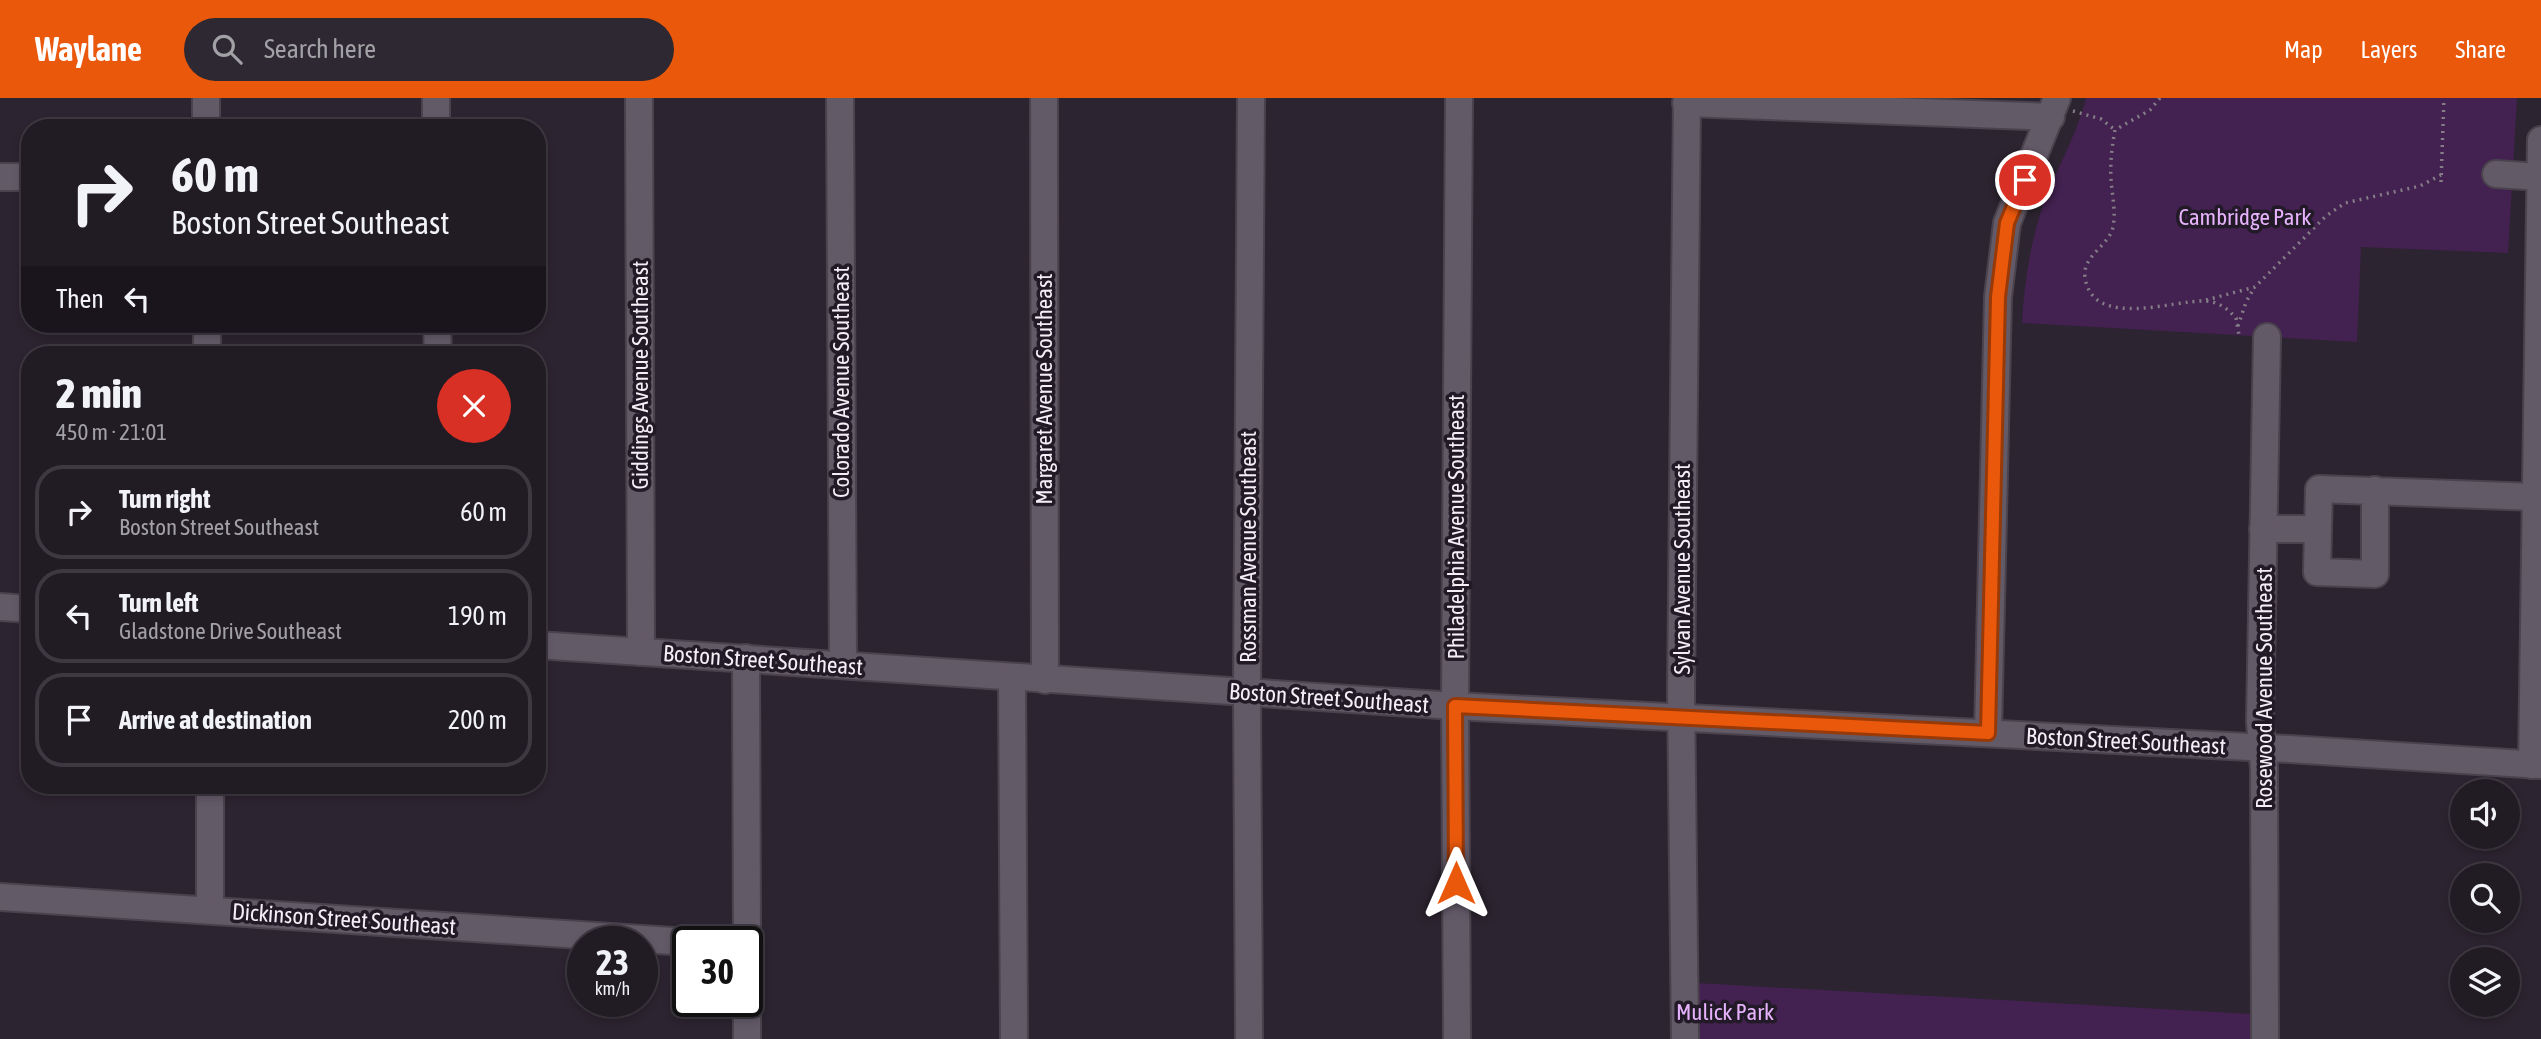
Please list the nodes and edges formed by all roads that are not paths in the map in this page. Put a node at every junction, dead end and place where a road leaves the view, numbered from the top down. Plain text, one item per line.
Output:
1 (206, 98) edge
2 (436, 98) edge
3 (639, 98) edge
4 (840, 98) edge
5 (1044, 98) edge
6 (1251, 98) edge
7 (1459, 98) edge
8 (1686, 100) edge
9 (2054, 107) edge
10 (205, 119) edge
11 (436, 119) edge
12 (2541, 140) edge
13 (2496, 174) dead end
14 (0, 177) edge
15 (21, 177) edge
16 (2540, 177) edge
17 (2267, 337) dead end
18 (2375, 490) junction
19 (2535, 497) junction
20 (2263, 529) junction
21 (2318, 529) junction
22 (0, 607) edge
23 (21, 608) edge
24 (546, 646) edge
25 (641, 652) junction
26 (746, 658) junction
27 (843, 665) junction
28 (1012, 677) junction
29 (1045, 680) junction
30 (1247, 692) junction
31 (1455, 706) junction
32 (1682, 717) junction
33 (1988, 733) junction
34 (2262, 748) junction
35 (2536, 765) edge
36 (210, 794) edge
37 (0, 897) edge
38 (210, 910) junction
39 (747, 926) edge
40 (672, 941) edge
41 (747, 1017) edge
42 (747, 1039) edge
43 (1014, 1039) edge
44 (1249, 1039) edge
45 (1457, 1039) edge
46 (1685, 1039) edge
47 (2265, 1039) edge

1 - 10 street
2 - 11 street
3 - 25 street, Giddings Avenue Southeast
4 - 27 street, Colorado Avenue Southeast
5 - 29 street, Margaret Avenue Southeast
6 - 30 street, Rossman Avenue Southeast
7 - 31 street, Philadelphia Avenue Southeast
8 - 9 street
8 - 32 street, Sylvan Avenue Southeast
9 - 33 street
12 - 16 street
13 - 16 street
14 - 15 street
16 - 19 street
17 - 20 street, Rosewood Avenue Southeast
18 - 19 street
18 - 21 street
18 - 21 street
19 - 35 street
20 - 21 street
20 - 34 street, Rosewood Avenue Southeast
22 - 23 street
24 - 25 street, Boston Street Southeast
25 - 26 street, Boston Street Southeast
26 - 27 street, Boston Street Southeast
26 - 39 street
27 - 28 street, Boston Street Southeast
28 - 29 street, Boston Street Southeast
28 - 43 street
29 - 30 street, Boston Street Southeast
30 - 31 street, Boston Street Southeast
30 - 44 street, Rossman Avenue Southeast
31 - 32 street, Boston Street Southeast
31 - 45 street, Philadelphia Avenue Southeast
32 - 33 street, Boston Street Southeast
32 - 46 street, Sylvan Avenue Southeast
33 - 34 street, Boston Street Southeast
34 - 35 street, Boston Street Southeast
34 - 47 street, Rosewood Avenue Southeast
36 - 38 street
37 - 38 street, Dickinson Street Southeast
38 - 40 street, Dickinson Street Southeast
41 - 42 street

